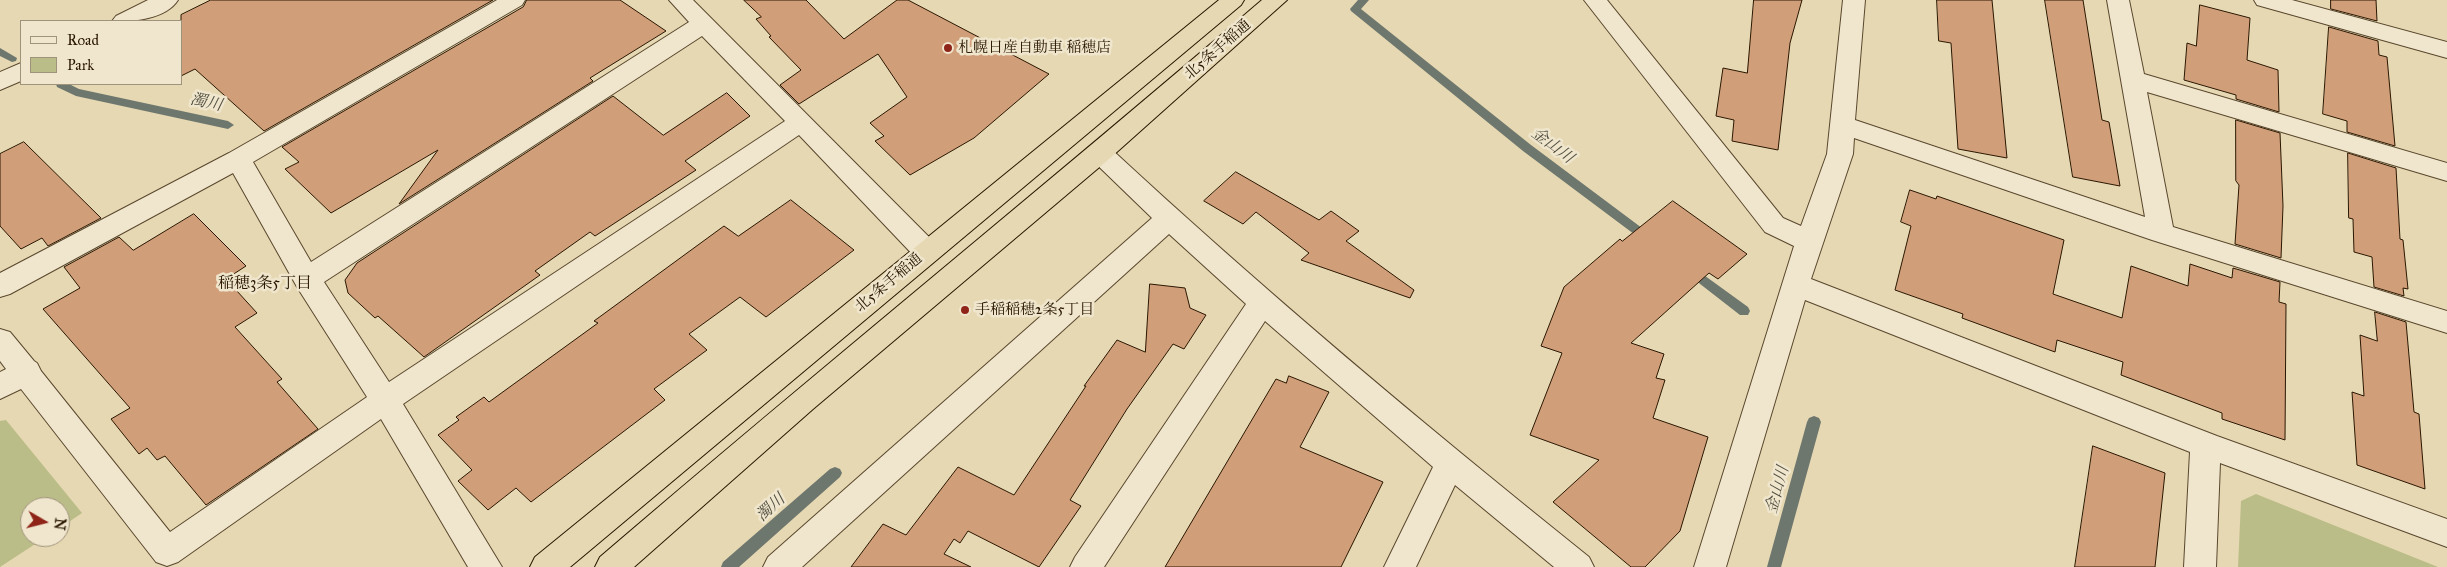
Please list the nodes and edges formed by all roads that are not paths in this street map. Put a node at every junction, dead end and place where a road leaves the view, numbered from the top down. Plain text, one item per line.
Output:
1 (167, 0) edge
2 (514, 0) edge
3 (680, 0) edge
4 (1233, 0) edge
5 (1276, 0) edge
6 (1595, 0) edge
7 (1854, 0) edge
8 (2118, 0) edge
9 (2265, 0) edge
10 (126, 20) edge
11 (703, 24) junction
12 (2447, 50) edge
13 (20, 72) edge
14 (2133, 79) junction
15 (0, 82) edge
16 (802, 122) junction
17 (1843, 125) junction
18 (1100, 153) junction
19 (238, 159) junction
20 (2447, 172) edge
21 (1168, 219) junction
22 (2161, 233) junction
23 (1809, 241) junction
24 (926, 251) junction
25 (306, 279) junction
26 (1796, 285) junction
27 (0, 286) edge
28 (1263, 301) junction
29 (2447, 322) edge
30 (0, 340) edge
31 (26, 371) junction
32 (0, 387) edge
33 (385, 400) junction
34 (2206, 445) junction
35 (1450, 464) junction
36 (2447, 533) edge
37 (486, 567) edge
38 (546, 567) edge
39 (611, 567) edge
40 (779, 567) edge
41 (1086, 567) edge
42 (1400, 567) edge
43 (1578, 567) edge
44 (1710, 567) edge
45 (2200, 567) edge

1 - 10 street
2 - 19 street
3 - 11 street
4 - 24 highway, 北5条手稲通
5 - 18 highway, 北5条手稲通
6 - 23 street
7 - 17 street
8 - 14 street
9 - 12 street
11 - 16 street
11 - 25 street
13 - 15 street
14 - 20 street
14 - 22 street
16 - 24 street
16 - 33 street
17 - 22 street
17 - 23 street
18 - 21 street
18 - 39 highway, 北5条手稲通
19 - 25 street
19 - 27 street
21 - 28 street
21 - 40 street
22 - 29 street
23 - 26 street
24 - 38 highway, 北5条手稲通
25 - 33 street
26 - 34 street
26 - 44 street
28 - 35 street
28 - 41 street
30 - 31 street
31 - 32 street
31 - 33 street
33 - 37 street
34 - 36 street
34 - 45 street
35 - 42 street
35 - 43 street

